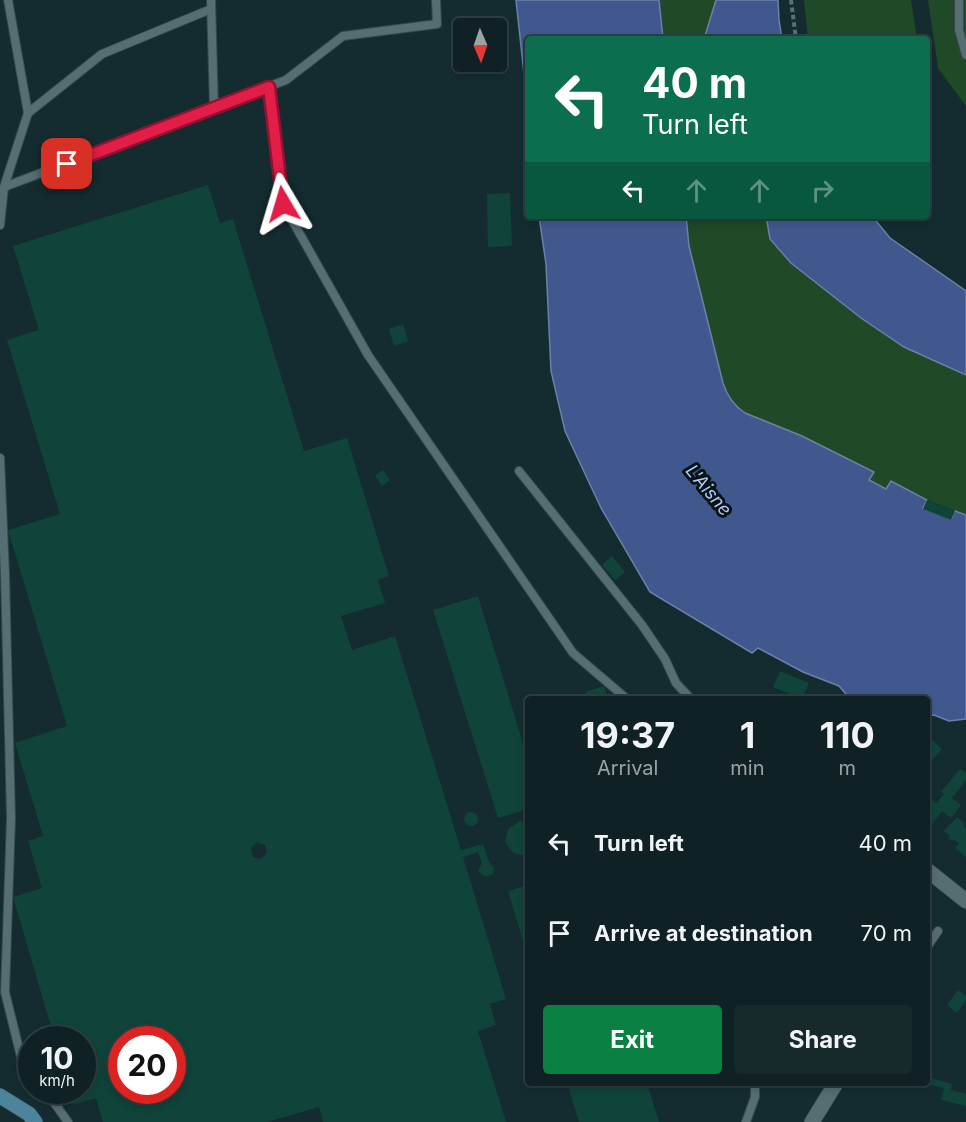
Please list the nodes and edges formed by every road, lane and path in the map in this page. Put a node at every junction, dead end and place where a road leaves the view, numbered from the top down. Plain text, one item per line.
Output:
1 (8, 0) edge
2 (436, 0) edge
3 (791, 0) edge
4 (959, 0) edge
5 (211, 4) edge
6 (796, 36) edge
7 (966, 55) edge
8 (269, 87) junction
9 (214, 108) junction
10 (28, 113) junction
11 (4, 187) junction
12 (0, 225) edge
13 (0, 458) edge
14 (519, 471) dead end
15 (623, 696) edge
16 (688, 696) edge
17 (930, 872) edge
18 (966, 901) edge
19 (938, 931) dead end
20 (930, 943) edge
21 (18, 1046) edge
22 (755, 1086) edge
23 (834, 1086) edge
24 (0, 1096) edge
25 (55, 1104) edge
26 (35, 1122) edge
27 (68, 1122) edge
28 (746, 1122) edge
29 (812, 1122) edge

1 - 10 lane
2 - 8 lane
3 - 6 path
4 - 7 lane
5 - 9 lane
5 - 10 lane
8 - 9 lane
8 - 15 lane
9 - 11 lane
10 - 11 lane
11 - 12 lane
13 - 21 lane
14 - 16 lane
17 - 18 street
19 - 20 lane
22 - 28 lane
23 - 29 street
24 - 26 main road
25 - 27 lane

